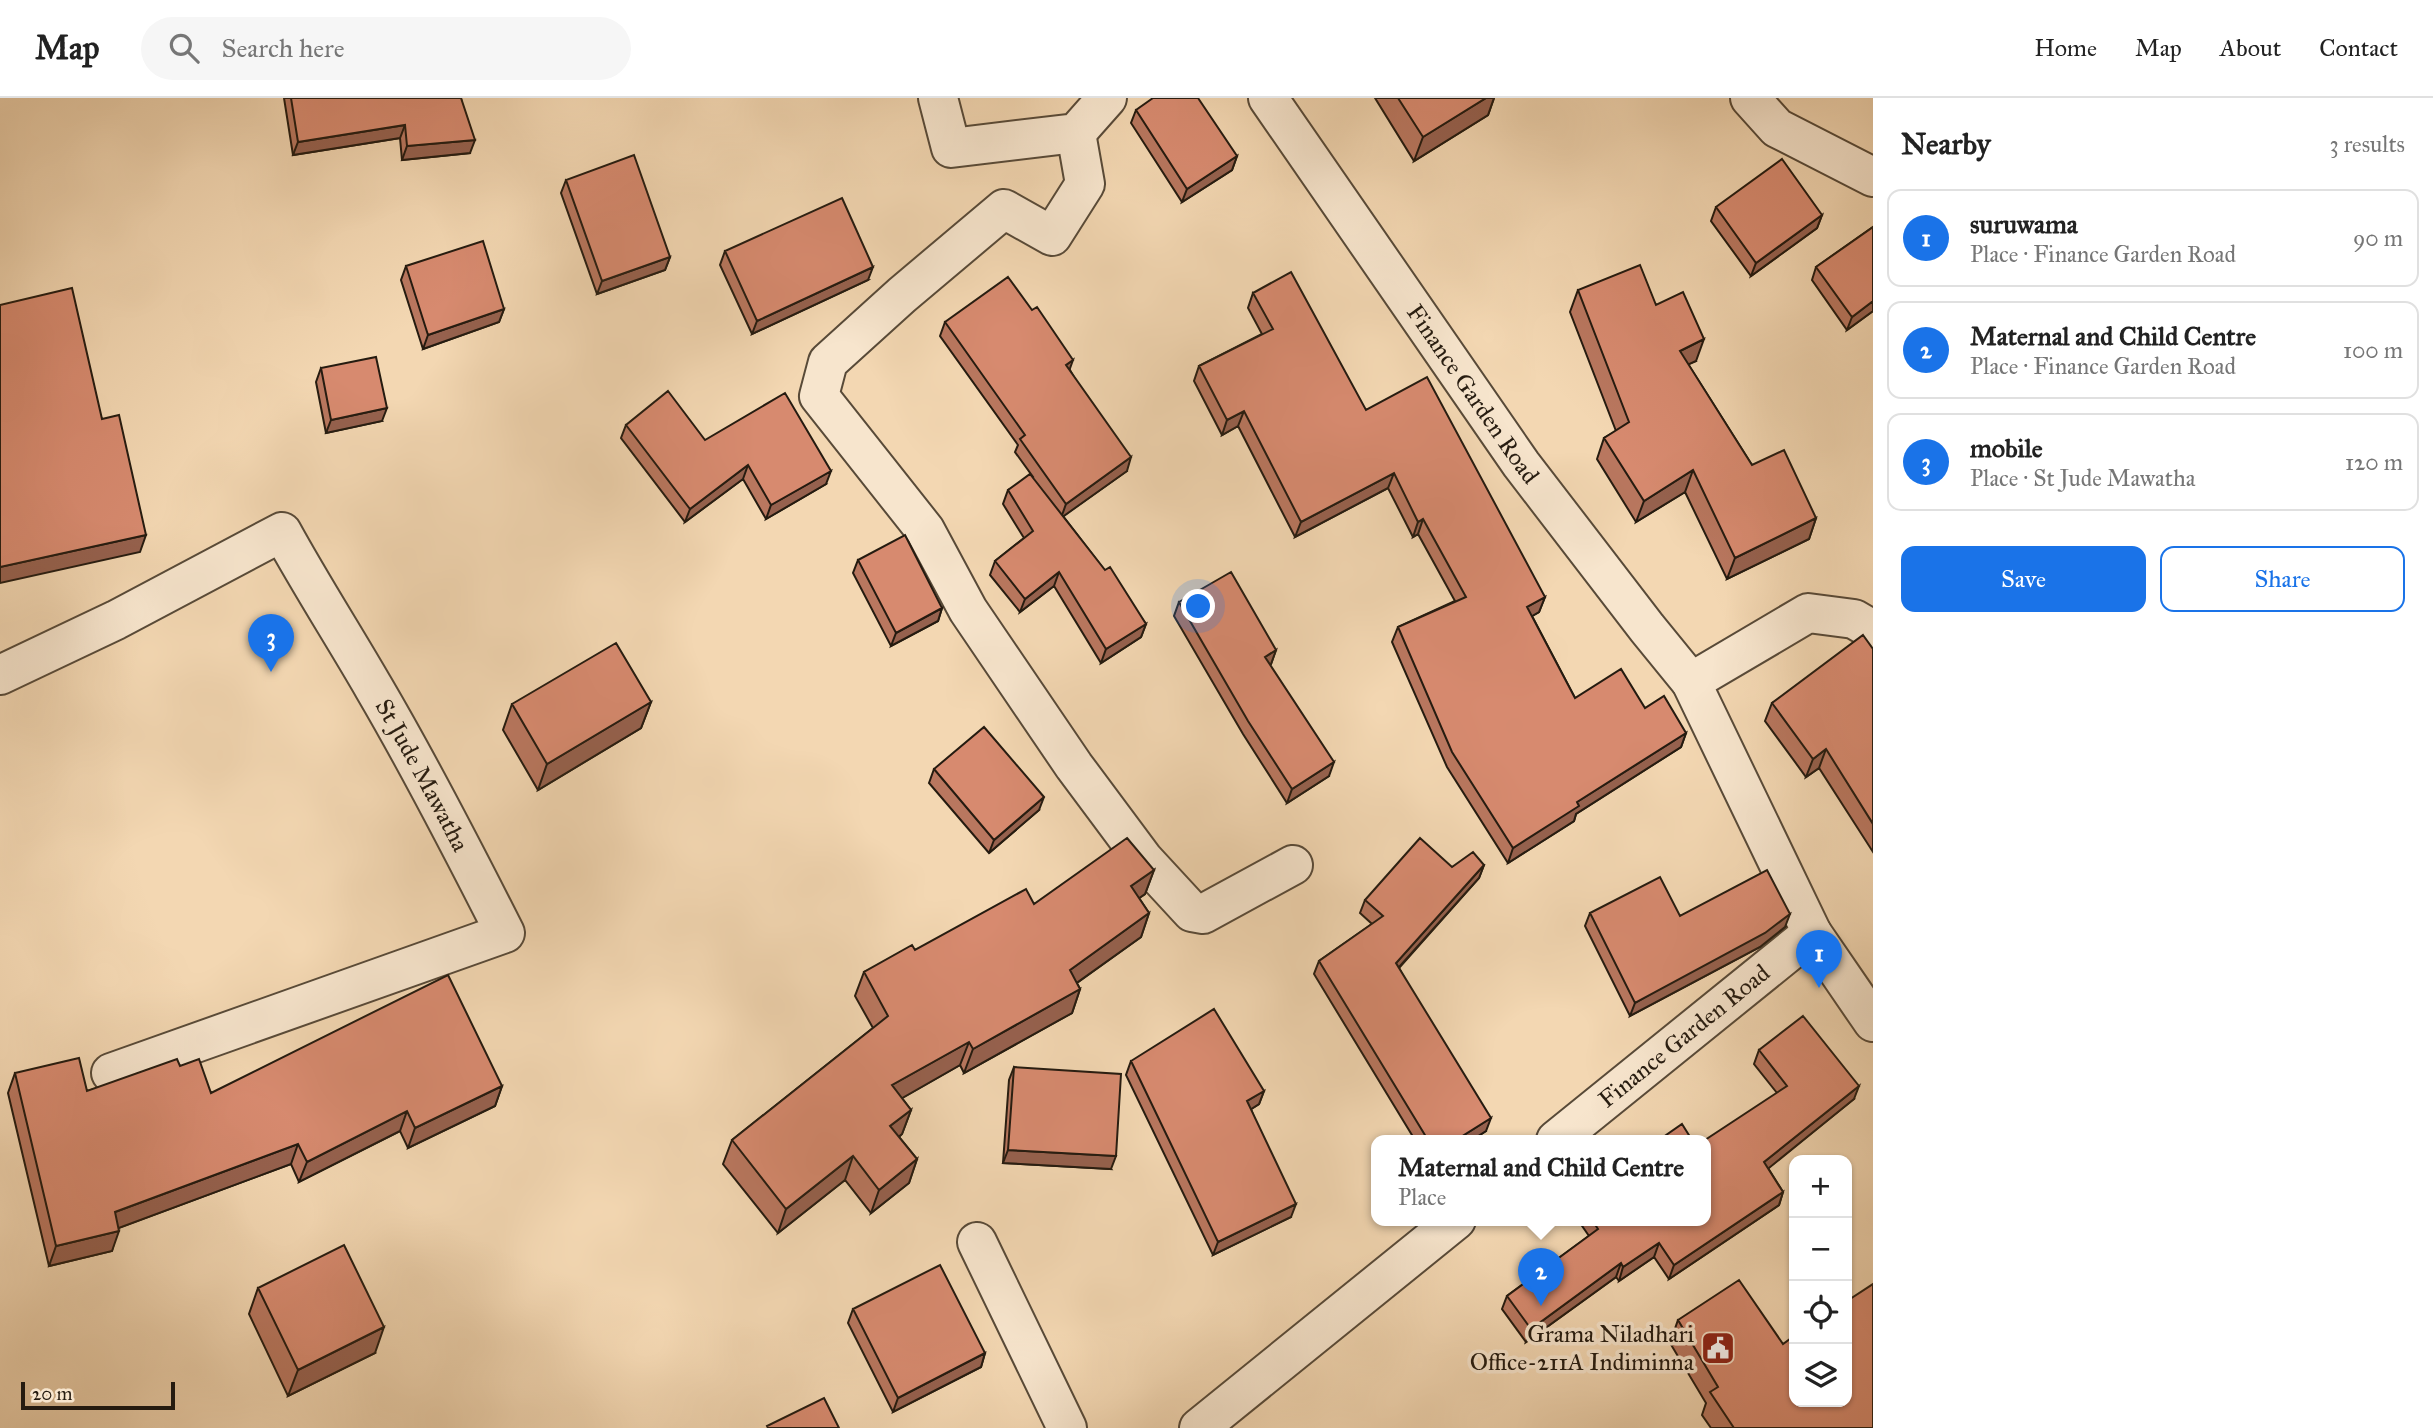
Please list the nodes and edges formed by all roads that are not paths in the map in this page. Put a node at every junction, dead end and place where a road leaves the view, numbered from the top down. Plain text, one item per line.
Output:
1 (938, 98) edge
2 (1107, 98) edge
3 (1268, 98) edge
4 (1750, 98) edge
5 (1076, 132) junction
6 (1873, 177) edge
7 (1873, 630) edge
8 (0, 675) edge
9 (1691, 682) junction
10 (1293, 865) dead end
11 (1812, 933) junction
12 (1873, 1022) edge
13 (111, 1073) dead end
14 (1562, 1135) edge
15 (1449, 1226) edge
16 (977, 1242) dead end
17 (1067, 1428) edge
18 (1199, 1428) edge

1 - 5 street
2 - 5 street
3 - 9 street, Finance Garden Road
4 - 6 street
5 - 10 street
7 - 9 street
8 - 13 street, St Jude Mawatha
9 - 11 street, Finance Garden Road
11 - 12 street, Finance Garden Road
11 - 14 street, Finance Garden Road
15 - 18 street
16 - 17 street

